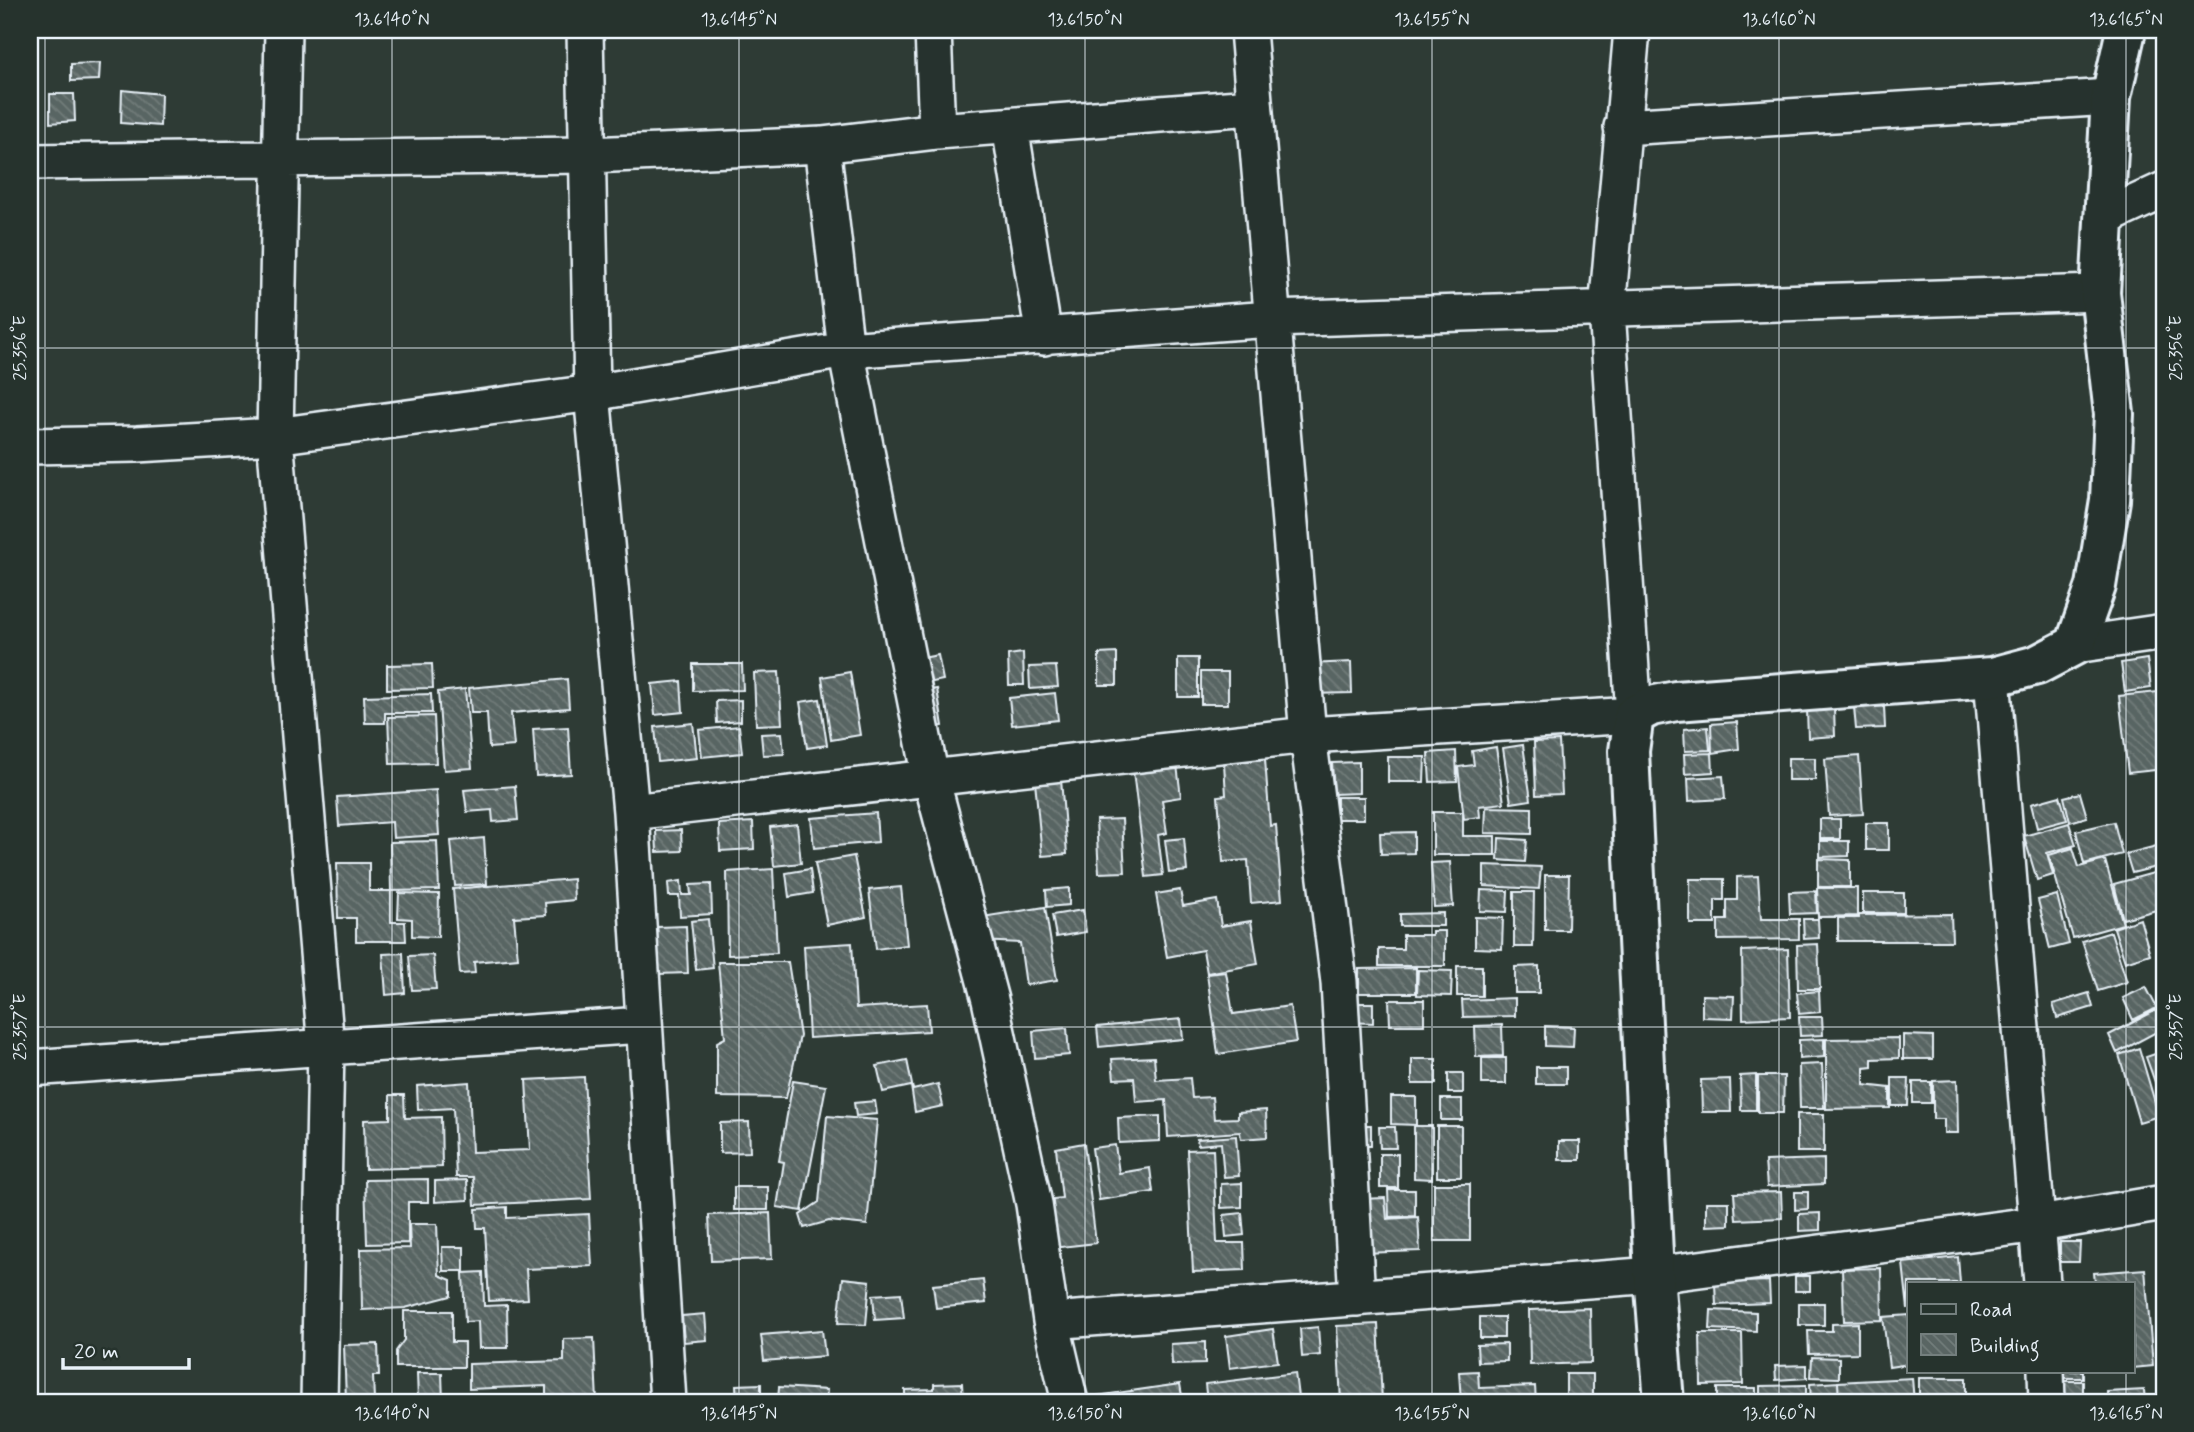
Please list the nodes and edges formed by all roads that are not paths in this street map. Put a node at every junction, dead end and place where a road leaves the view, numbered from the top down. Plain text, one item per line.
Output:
1 (283, 30) edge
2 (585, 30) edge
3 (933, 30) edge
4 (1248, 30) edge
5 (1632, 30) edge
6 (2126, 30) edge
7 (2111, 97) junction
8 (1252, 107) junction
9 (1010, 125) junction
10 (1622, 127) junction
11 (937, 131) junction
12 (822, 145) junction
13 (589, 155) junction
14 (282, 161) junction
15 (30, 162) edge
16 (2164, 190) edge
17 (2103, 218) junction
18 (2100, 293) junction
19 (1607, 310) junction
20 (1271, 319) junction
21 (1044, 337) junction
22 (846, 350) junction
23 (592, 393) junction
24 (275, 436) junction
25 (30, 446) edge
26 (2164, 632) edge
27 (2075, 645) junction
28 (1992, 677) junction
29 (1634, 715) junction
30 (1308, 735) junction
31 (931, 778) junction
32 (631, 812) junction
33 (642, 1025) junction
34 (326, 1048) junction
35 (30, 1068) edge
36 (2164, 1203) edge
37 (2039, 1224) junction
38 (1654, 1275) junction
39 (2042, 1282) edge
40 (1357, 1298) junction
41 (1051, 1321) junction
42 (2046, 1372) edge
43 (319, 1402) edge
44 (668, 1402) edge
45 (1070, 1402) edge
46 (1664, 1402) edge
47 (2047, 1402) edge

1 - 14 street
2 - 13 street
3 - 11 street
4 - 8 street
5 - 10 street
6 - 7 street
7 - 10 street
7 - 17 street
8 - 9 street
8 - 20 street
9 - 11 street
9 - 21 street
10 - 19 street
11 - 12 street
12 - 13 street
12 - 22 street
13 - 14 street
13 - 23 street
14 - 15 street
14 - 24 street
16 - 17 street
17 - 18 street
18 - 19 street
18 - 27 street
19 - 20 street
19 - 29 street
20 - 21 street
20 - 30 street
21 - 22 street
22 - 23 street
22 - 31 street
23 - 24 street
23 - 32 street
24 - 25 street
24 - 34 street
26 - 27 street
27 - 28 street
28 - 29 street
28 - 37 street
29 - 30 street
29 - 38 street
30 - 31 street
30 - 40 street
31 - 32 street
31 - 41 street
32 - 33 street
33 - 34 street
33 - 44 street
34 - 35 street
34 - 43 street
36 - 37 street
37 - 38 street
37 - 39 street
38 - 40 street
38 - 46 street
40 - 41 street
41 - 45 street
42 - 47 street

